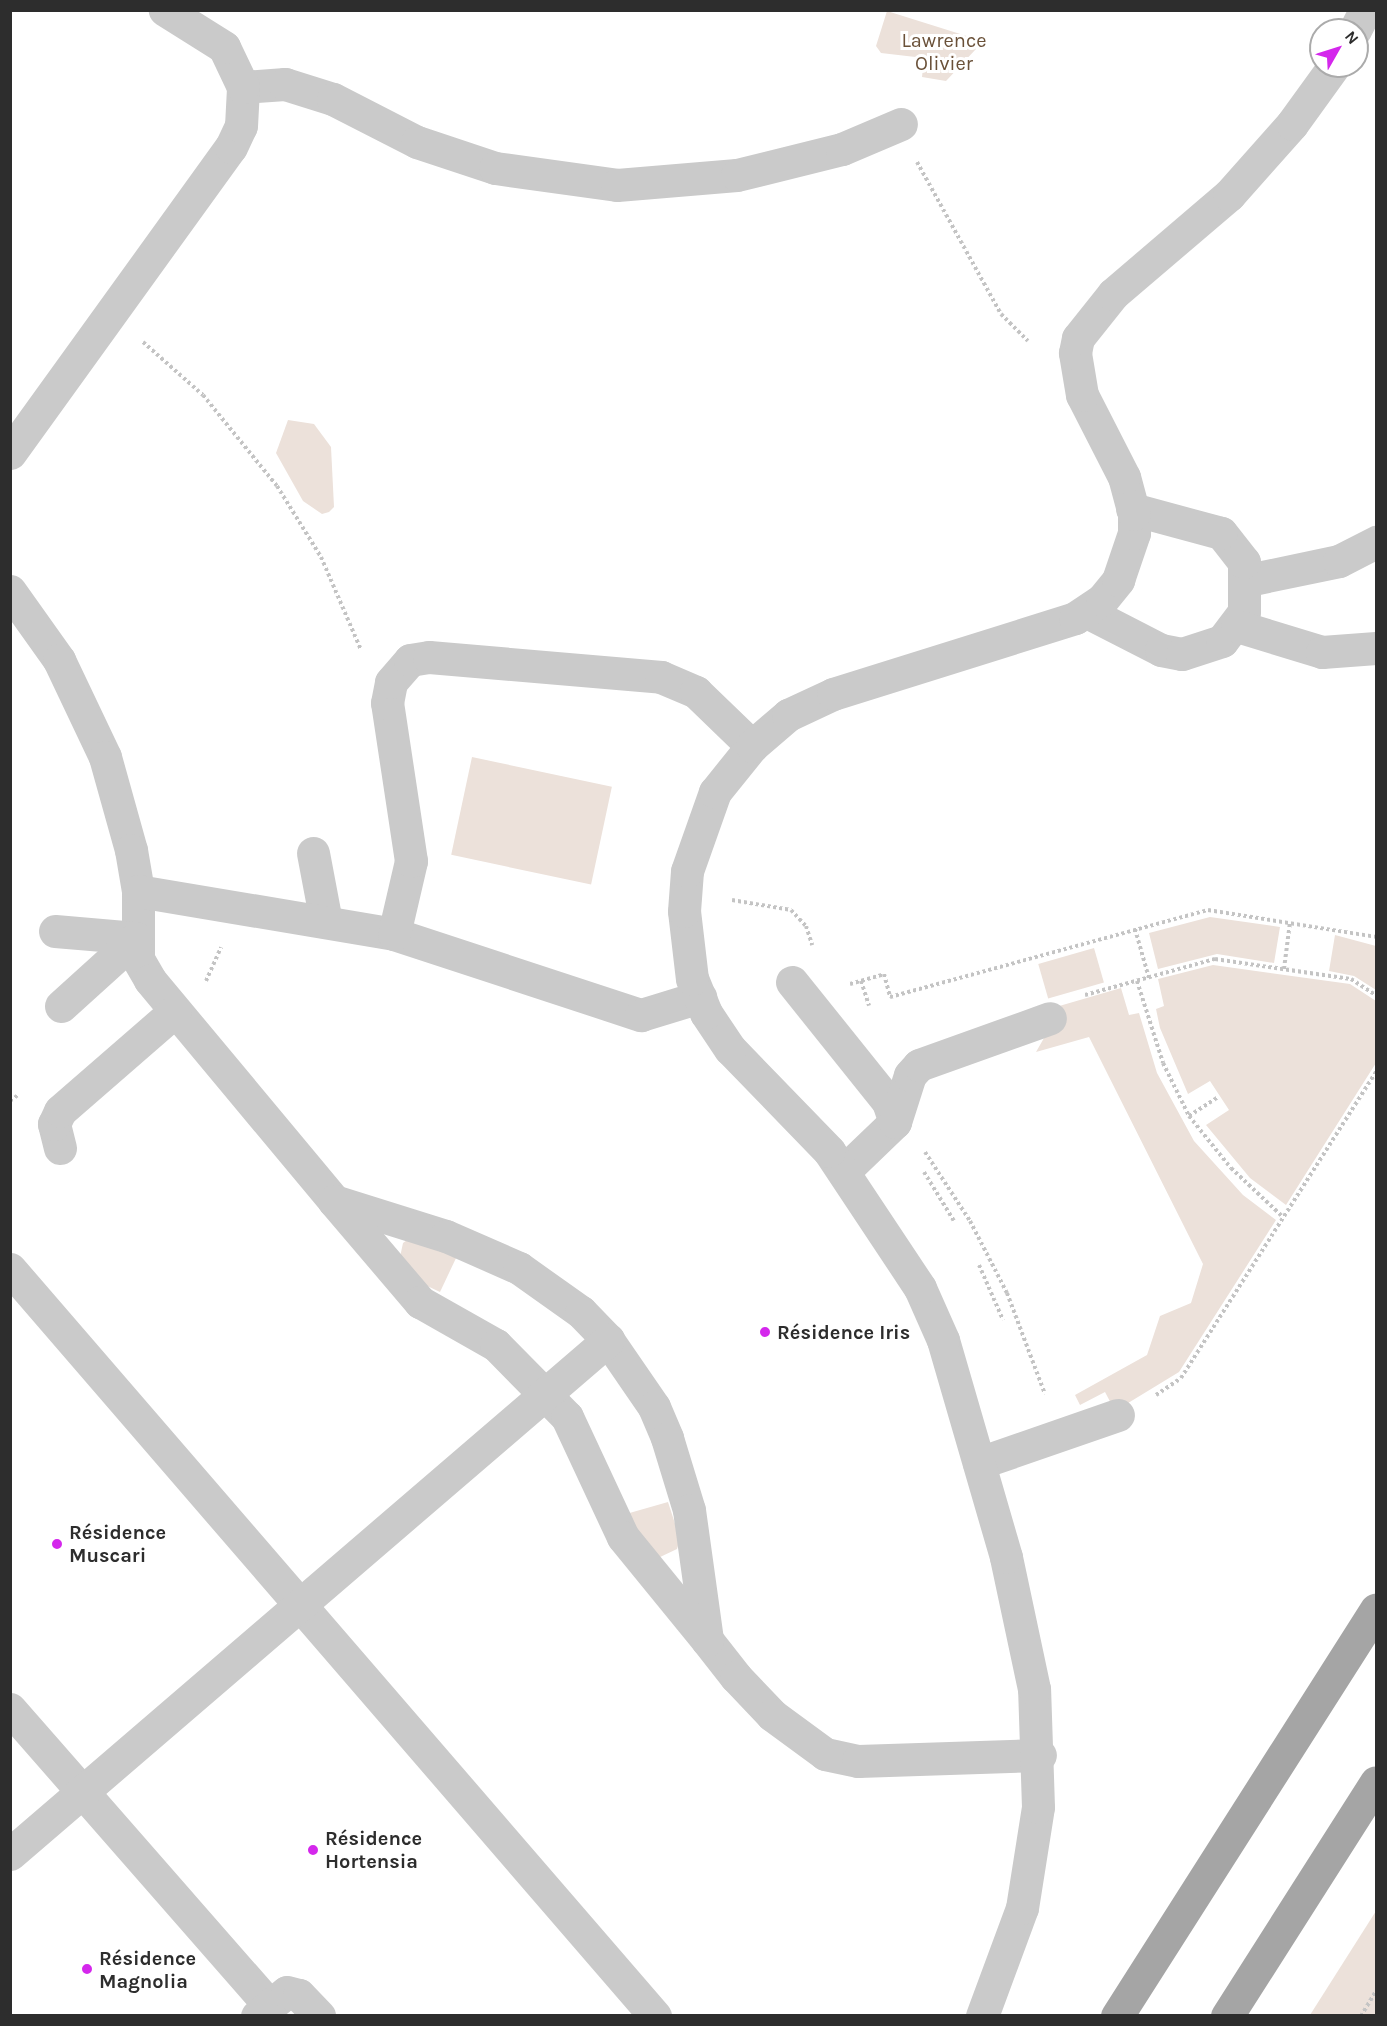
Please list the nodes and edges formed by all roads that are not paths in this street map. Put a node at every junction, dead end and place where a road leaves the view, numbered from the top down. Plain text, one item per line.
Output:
1 (165, 10) edge
2 (1325, 78) edge
3 (243, 87) junction
4 (901, 124) road end
5 (10, 453) edge
6 (1132, 509) junction
7 (1377, 542) edge
8 (1248, 580) junction
9 (10, 591) edge
10 (1088, 612) junction
11 (1237, 626) junction
12 (1377, 648) edge
13 (752, 746) junction
14 (313, 853) dead end
15 (138, 891) junction
16 (327, 922) junction
17 (55, 931) dead end
18 (394, 934) junction
19 (136, 938) junction
20 (792, 982) dead end
21 (700, 997) junction
22 (61, 1006) dead end
23 (175, 1011) junction
24 (1050, 1018) road end
25 (895, 1122) junction
26 (60, 1148) dead end
27 (844, 1171) junction
28 (334, 1201) junction
29 (10, 1269) edge
30 (608, 1340) junction
31 (546, 1393) junction
32 (1118, 1415) road end
33 (979, 1462) junction
34 (299, 1603) junction
35 (1377, 1610) edge
36 (707, 1640) junction
37 (10, 1708) edge
38 (1040, 1755) junction
39 (1377, 1782) edge
40 (83, 1791) junction
41 (10, 1854) edge
42 (263, 2010) edge
43 (319, 2016) edge
44 (655, 2016) edge
45 (982, 2016) edge
46 (1117, 2016) edge
47 (1227, 2016) edge

1 - 3 street
2 - 6 street
3 - 4 street
3 - 5 street
6 - 8 street
6 - 10 street
7 - 8 street
8 - 11 street
9 - 15 street
10 - 11 street
10 - 13 street
11 - 12 street
13 - 18 street
13 - 21 street
14 - 16 street
15 - 16 street
15 - 19 street
16 - 18 street
17 - 19 street
18 - 21 street
19 - 22 street
19 - 23 street
20 - 25 street
21 - 27 street
23 - 26 street
23 - 28 street
24 - 25 street
25 - 27 street
27 - 33 street
28 - 30 street
28 - 31 street
29 - 34 street
30 - 31 street
30 - 36 street
31 - 34 street
31 - 36 street
32 - 33 street
33 - 38 street
34 - 40 street
34 - 44 street
35 - 46 main road
36 - 38 street
37 - 40 street
38 - 45 street
39 - 47 main road
40 - 41 street
40 - 42 street
42 - 43 street

